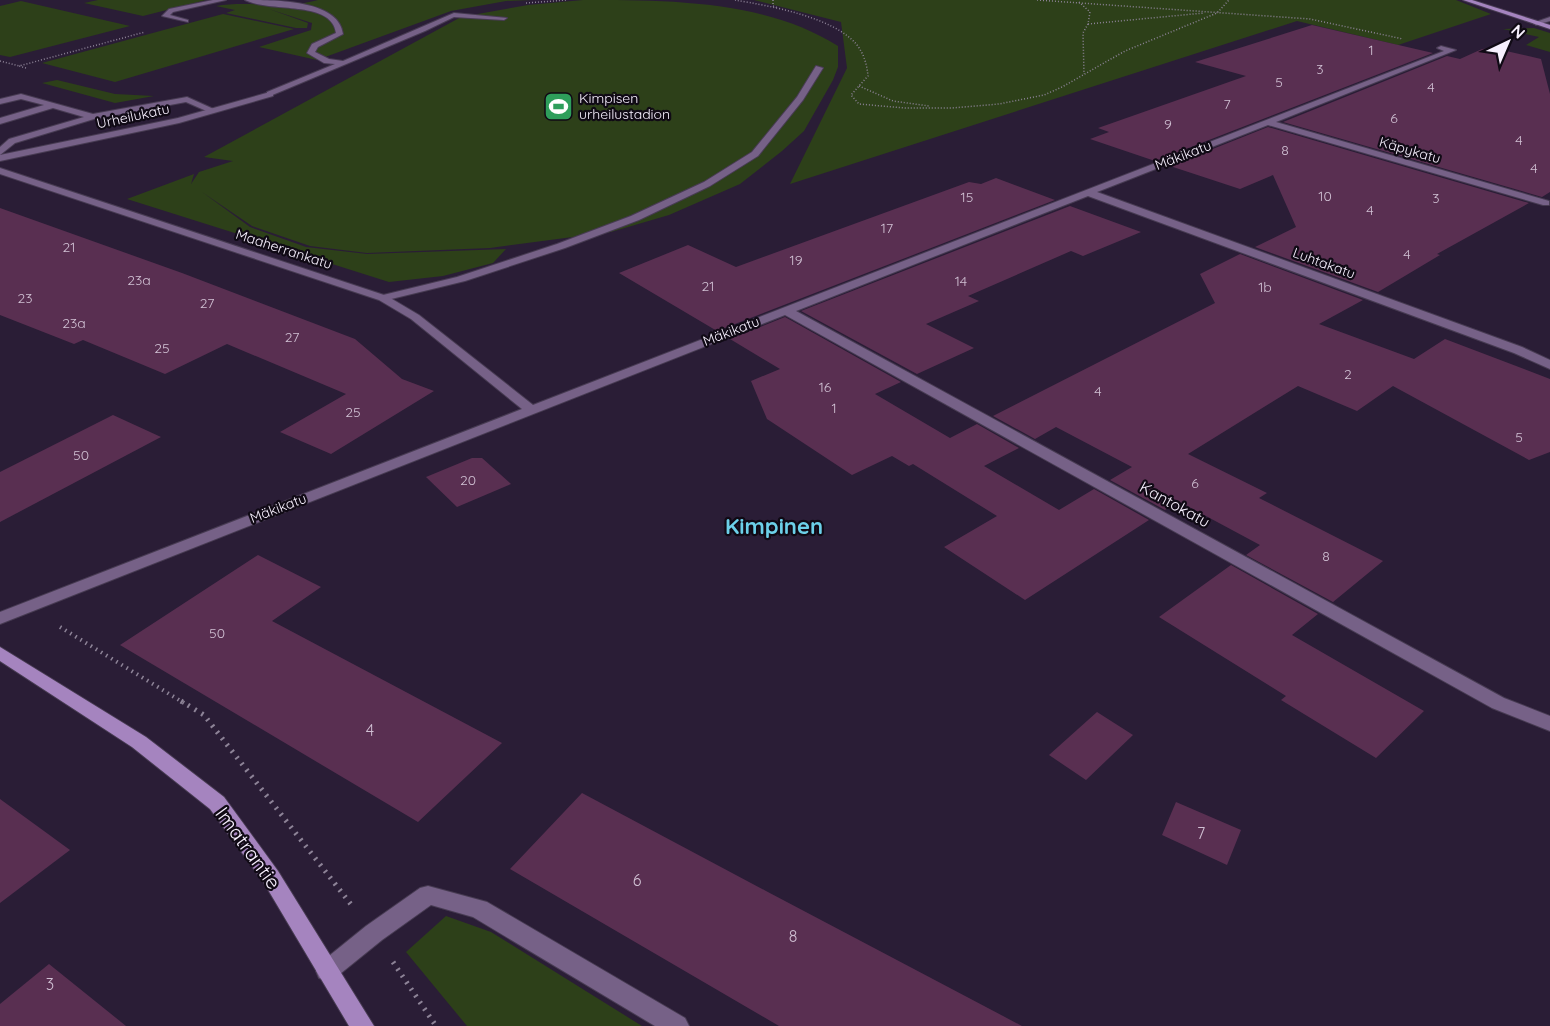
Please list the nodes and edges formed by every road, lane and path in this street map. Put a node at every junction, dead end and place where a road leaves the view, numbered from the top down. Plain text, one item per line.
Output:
1 (223, 0) edge
2 (248, 0) edge
3 (735, 0) edge
4 (773, 0) edge
5 (1037, 0) edge
6 (1076, 0) edge
7 (1229, 0) edge
8 (1466, 0) edge
9 (1079, 3) junction
10 (787, 12) junction
11 (1208, 12) junction
12 (1217, 13) junction
13 (504, 18) dead end
14 (186, 21) joint
15 (1545, 21) edge
16 (1088, 24) junction
17 (1550, 27) edge
18 (1441, 48) joint
19 (0, 61) edge
20 (345, 63) junction
21 (20, 66) junction
22 (819, 68) dead end
23 (31, 69) dead end
24 (1084, 74) junction
25 (859, 86) junction
26 (0, 102) edge
27 (54, 105) junction
28 (949, 108) junction
29 (214, 111) junction
30 (93, 117) junction
31 (0, 121) edge
32 (1267, 122) junction
33 (0, 152) edge
34 (0, 158) edge
35 (0, 171) edge
36 (1087, 192) junction
37 (1546, 203) dead end
38 (383, 298) junction
39 (785, 310) junction
40 (1550, 365) edge
41 (530, 410) junction
42 (25, 606) junction
43 (0, 618) edge
44 (0, 653) edge
45 (1550, 724) edge
46 (374, 933) junction
47 (327, 971) junction
48 (362, 1026) edge
49 (436, 1026) edge
50 (677, 1026) edge

1 - 14 street
2 - 20 street
3 - 10 path
4 - 10 path
5 - 9 path
6 - 9 path
7 - 12 path
8 - 15 street
9 - 11 path
9 - 16 path
10 - 25 path
11 - 12 path
11 - 16 path
12 - 18 path
12 - 24 path
13 - 20 street, Urheilukatu
14 - 21 path
15 - 17 street
16 - 24 path
18 - 32 street, Mäkikatu
19 - 21 path
20 - 29 street, Urheilukatu
21 - 23 path
22 - 38 street
24 - 28 path
25 - 28 path
25 - 28 path
26 - 27 street
27 - 30 street
27 - 31 street
29 - 30 street
29 - 34 street, Urheilukatu
30 - 33 street
32 - 36 street, Mäkikatu
32 - 37 street, Käpykatu
35 - 38 street, Maaherrankatu
36 - 39 street, Mäkikatu
36 - 40 street, Luhtakatu
38 - 41 street, Maaherrankatu
39 - 41 street, Mäkikatu
39 - 45 street, Kantokatu
41 - 42 street, Mäkikatu
42 - 43 street, Mäkikatu
42 - 46 path
44 - 47 street, Imatrantie
46 - 47 street
46 - 49 path
46 - 50 street
47 - 48 street, Imatrantie

